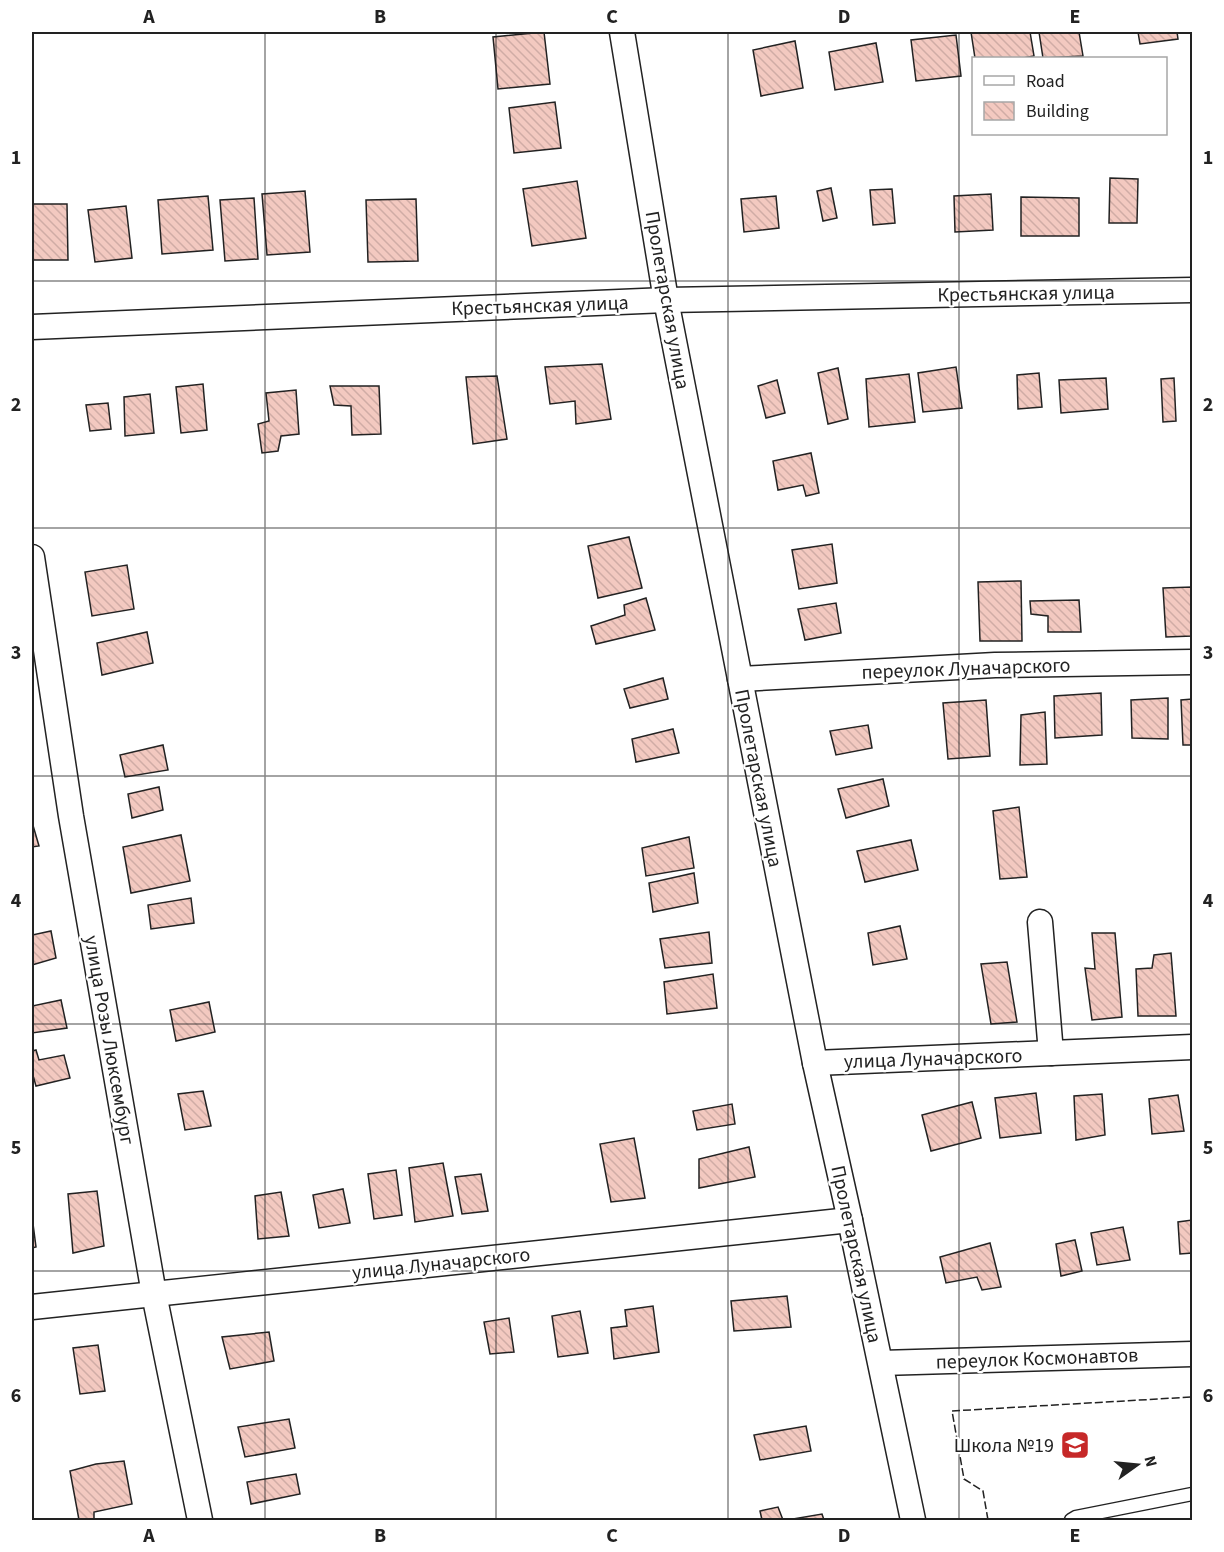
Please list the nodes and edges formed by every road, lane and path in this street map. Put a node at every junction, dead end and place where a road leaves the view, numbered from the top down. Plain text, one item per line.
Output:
1 (622, 32) edge
2 (1192, 290) edge
3 (666, 300) junction
4 (32, 327) edge
5 (32, 557) edge
6 (1192, 662) edge
7 (740, 679) junction
8 (1040, 922) dead end
9 (1192, 1047) edge
10 (1051, 1053) junction
11 (815, 1063) junction
12 (850, 1220) junction
13 (154, 1294) junction
14 (32, 1307) edge
15 (1192, 1354) edge
16 (881, 1363) junction
17 (1192, 1494) edge
18 (200, 1521) edge
19 (913, 1521) edge
20 (1071, 1521) edge

1 - 3 street, Пролетарская улица
2 - 3 street, Крестьянская улица
3 - 4 street, Крестьянская улица
3 - 7 street, Пролетарская улица
5 - 13 street, улица Розы Люксембург
6 - 7 street, переулок Луначарского
7 - 11 street, Пролетарская улица
8 - 10 street, улица Луначарского
9 - 10 street, улица Луначарского
10 - 11 street, улица Луначарского
11 - 12 street, Пролетарская улица
12 - 13 street, улица Луначарского
12 - 16 street, Пролетарская улица
13 - 14 street, улица Луначарского
13 - 18 street, улица Розы Люксембург
15 - 16 street, переулок Космонавтов
16 - 19 street, Пролетарская улица
17 - 20 lane

